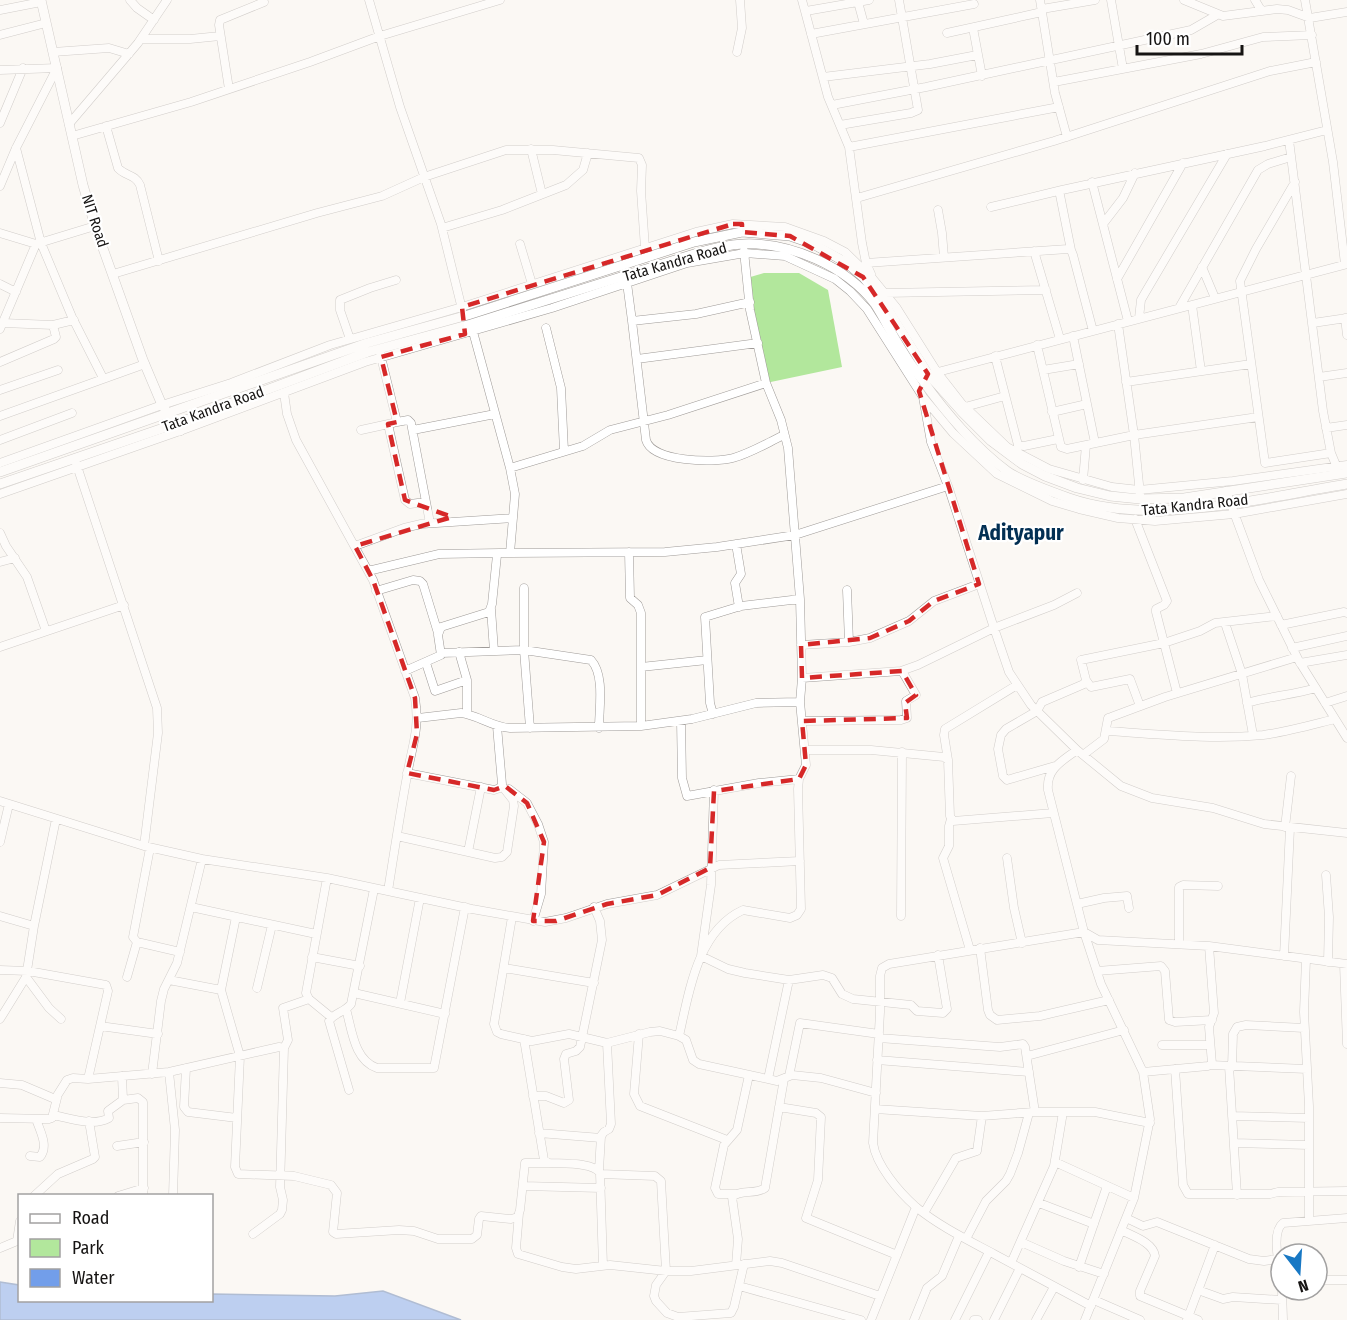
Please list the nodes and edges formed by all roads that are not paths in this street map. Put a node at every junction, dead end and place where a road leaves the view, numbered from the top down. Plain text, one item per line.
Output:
1 (130, 0) edge
2 (167, 0) edge
3 (369, 0) edge
4 (500, 0) edge
5 (740, 0) edge
6 (802, 0) edge
7 (869, 0) edge
8 (898, 0) edge
9 (1040, 0) edge
10 (1095, 0) edge
11 (1111, 0) edge
12 (1184, 0) edge
13 (1255, 0) edge
14 (1305, 0) edge
15 (41, 1) edge
16 (264, 2) dead end
17 (487, 2) edge
18 (858, 2) junction
19 (974, 4) dead end
20 (0, 10) edge
21 (1261, 10) junction
22 (806, 11) junction
23 (1042, 11) junction
24 (1347, 12) edge
25 (1217, 15) junction
26 (902, 17) junction
27 (1310, 18) junction
28 (154, 20) junction
29 (46, 23) junction
30 (864, 24) junction
31 (973, 28) junction
32 (946, 33) dead end
33 (811, 34) junction
34 (0, 35) edge
35 (1312, 35) junction
36 (220, 36) junction
37 (380, 36) junction
38 (141, 39) junction
39 (1118, 44) junction
40 (53, 52) junction
41 (737, 52) dead end
42 (129, 54) junction
43 (977, 55) junction
44 (1050, 60) junction
45 (1316, 62) junction
46 (909, 67) junction
47 (22, 68) junction
48 (57, 68) junction
49 (1123, 69) junction
50 (0, 70) edge
51 (982, 75) junction
52 (823, 77) junction
53 (1054, 82) junction
54 (229, 89) junction
55 (915, 89) junction
56 (832, 105) junction
57 (1059, 107) junction
58 (0, 123) edge
59 (69, 124) junction
60 (840, 125) junction
61 (106, 126) junction
62 (1327, 130) junction
63 (72, 136) junction
64 (1067, 137) junction
65 (1289, 140) junction
66 (849, 147) junction
67 (16, 148) junction
68 (531, 149) junction
69 (588, 153) junction
70 (1227, 154) junction
71 (1291, 157) junction
72 (1183, 163) junction
73 (1135, 173) junction
74 (424, 177) junction
75 (1092, 182) junction
76 (1295, 182) junction
77 (0, 186) edge
78 (1062, 190) junction
79 (542, 194) junction
80 (857, 198) junction
81 (991, 207) dead end
82 (938, 210) dead end
83 (1103, 224) junction
84 (95, 226) junction
85 (442, 228) junction
86 (742, 228) junction
87 (0, 232) edge
88 (39, 243) junction
89 (520, 244) dead end
90 (645, 248) junction
91 (744, 248) junction
92 (1071, 250) junction
93 (1034, 251) junction
94 (944, 257) junction
95 (159, 261) junction
96 (866, 263) junction
97 (1346, 264) edge
98 (1202, 267) junction
99 (113, 274) junction
100 (1307, 274) junction
101 (873, 279) junction
102 (1117, 279) junction
103 (396, 280) dead end
104 (627, 283) junction
105 (532, 284) junction
106 (0, 285) edge
107 (1046, 290) junction
108 (16, 292) junction
109 (1241, 292) junction
110 (884, 297) junction
111 (1215, 298) junction
112 (750, 303) junction
113 (1192, 305) junction
114 (1179, 308) junction
115 (1139, 318) junction
116 (1346, 318) edge
117 (467, 319) junction
118 (74, 320) junction
119 (632, 321) junction
120 (1128, 321) junction
121 (1312, 322) junction
122 (1118, 324) junction
123 (53, 325) junction
124 (1, 326) edge
125 (546, 328) dead end
126 (1093, 331) junction
127 (1347, 335) edge
128 (1073, 336) junction
129 (350, 339) junction
130 (1060, 339) junction
131 (758, 343) junction
132 (1037, 345) junction
133 (380, 353) junction
134 (995, 356) junction
135 (637, 359) junction
136 (0, 362) edge
137 (145, 364) junction
138 (1079, 364) junction
139 (1251, 364) junction
140 (58, 370) dead end
141 (1042, 370) junction
142 (1201, 371) junction
143 (1347, 373) edge
144 (929, 376) junction
145 (1319, 377) junction
146 (103, 378) junction
147 (1126, 382) junction
148 (766, 383) junction
149 (0, 390) edge
150 (284, 393) junction
151 (1005, 396) junction
152 (923, 397) junction
153 (1087, 404) junction
154 (965, 407) junction
155 (165, 408) junction
156 (1052, 412) junction
157 (72, 413) dead end
158 (495, 414) junction
159 (0, 416) edge
160 (1258, 417) junction
161 (397, 422) junction
162 (643, 422) junction
163 (388, 424) junction
164 (1347, 424) edge
165 (177, 427) junction
166 (1326, 428) junction
167 (361, 430) dead end
168 (413, 430) junction
169 (784, 435) junction
170 (1134, 435) junction
171 (1058, 439) junction
172 (0, 440) edge
173 (1095, 443) junction
174 (1086, 445) junction
175 (564, 451) junction
176 (1331, 453) junction
177 (76, 462) junction
178 (0, 463) edge
179 (1265, 463) junction
180 (1347, 465) edge
181 (510, 468) junction
182 (0, 472) edge
183 (1046, 472) junction
184 (1341, 472) edge
185 (1259, 478) junction
186 (1083, 480) junction
187 (21, 482) junction
188 (0, 484) edge
189 (1347, 484) edge
190 (948, 486) junction
191 (1226, 491) junction
192 (0, 494) edge
193 (1347, 494) edge
194 (1140, 495) junction
195 (426, 502) junction
196 (1230, 503) junction
197 (1234, 514) junction
198 (513, 518) junction
199 (1136, 519) junction
200 (430, 523) junction
201 (0, 534) edge
202 (795, 535) junction
203 (736, 544) junction
204 (354, 546) junction
205 (629, 552) junction
206 (500, 553) junction
207 (510, 553) junction
208 (15, 558) junction
209 (0, 562) edge
210 (368, 570) junction
211 (979, 584) junction
212 (524, 588) dead end
213 (847, 590) dead end
214 (376, 591) junction
215 (1077, 593) dead end
216 (800, 599) junction
217 (124, 605) junction
218 (739, 607) junction
219 (491, 609) junction
220 (1347, 613) edge
221 (1277, 616) junction
222 (1225, 622) junction
223 (1281, 626) junction
224 (994, 628) junction
225 (46, 631) junction
226 (438, 634) junction
227 (1347, 636) edge
228 (849, 642) junction
229 (1164, 643) junction
230 (801, 645) junction
231 (0, 646) edge
232 (1292, 648) junction
233 (524, 650) junction
234 (494, 651) junction
235 (459, 652) junction
236 (442, 653) junction
237 (1347, 655) edge
238 (707, 660) junction
239 (1298, 660) junction
240 (426, 663) junction
241 (641, 667) junction
242 (405, 671) junction
243 (902, 671) junction
244 (1242, 674) junction
245 (802, 678) junction
246 (467, 680) junction
247 (1086, 680) junction
248 (1017, 685) junction
249 (1316, 688) junction
250 (1177, 693) junction
251 (1347, 696) edge
252 (800, 702) junction
253 (1325, 702) junction
254 (1247, 703) junction
255 (1140, 706) junction
256 (1037, 711) junction
257 (468, 714) junction
258 (713, 714) junction
259 (418, 718) junction
260 (1335, 718) junction
261 (681, 721) junction
262 (802, 721) junction
263 (497, 726) junction
264 (641, 726) junction
265 (530, 728) junction
266 (599, 728) junction
267 (1106, 731) junction
268 (1253, 735) junction
269 (1347, 738) edge
270 (805, 750) junction
271 (902, 752) junction
272 (1080, 753) junction
273 (948, 760) junction
274 (1056, 765) junction
275 (407, 773) junction
276 (1291, 776) dead end
277 (800, 779) junction
278 (502, 785) junction
279 (481, 787) junction
280 (714, 790) junction
281 (0, 801) edge
282 (9, 804) junction
283 (1053, 813) junction
284 (56, 819) junction
285 (951, 819) junction
286 (1288, 827) junction
287 (1347, 833) edge
288 (397, 836) junction
289 (0, 842) edge
290 (147, 847) junction
291 (468, 852) junction
292 (1006, 858) dead end
293 (202, 859) junction
294 (800, 861) junction
295 (710, 868) junction
296 (1326, 875) dead end
297 (327, 878) junction
298 (1218, 886) dead end
299 (374, 888) junction
300 (388, 891) junction
301 (420, 898) junction
302 (1077, 904) junction
303 (191, 907) junction
304 (465, 907) junction
305 (594, 908) junction
306 (1130, 908) dead end
307 (0, 916) edge
308 (902, 916) dead end
309 (236, 917) junction
310 (512, 917) junction
311 (533, 921) junction
312 (272, 925) junction
313 (34, 926) junction
314 (1084, 932) junction
315 (316, 934) junction
316 (136, 942) junction
317 (1022, 943) junction
318 (1179, 943) junction
319 (1209, 946) junction
320 (980, 948) junction
321 (970, 950) junction
322 (180, 952) junction
323 (701, 956) junction
324 (938, 956) junction
325 (1284, 956) junction
326 (312, 957) junction
327 (1306, 959) junction
328 (1328, 962) junction
329 (1346, 964) edge
330 (360, 966) junction
331 (504, 968) junction
332 (0, 970) edge
333 (1097, 971) junction
334 (27, 974) junction
335 (127, 977) dead end
336 (169, 980) junction
337 (789, 980) junction
338 (594, 983) junction
339 (257, 988) dead end
340 (221, 990) junction
341 (354, 993) junction
342 (309, 999) junction
343 (1109, 1000) junction
344 (400, 1003) junction
345 (880, 1003) junction
346 (346, 1009) junction
347 (445, 1014) junction
348 (331, 1017) junction
349 (0, 1018) edge
350 (62, 1019) dead end
351 (1212, 1020) junction
352 (1346, 1022) edge
353 (100, 1026) junction
354 (1304, 1028) junction
355 (1124, 1030) junction
356 (158, 1034) junction
357 (639, 1034) junction
358 (679, 1035) junction
359 (879, 1036) junction
360 (582, 1038) junction
361 (524, 1039) junction
362 (607, 1043) junction
363 (1347, 1044) edge
364 (1162, 1045) dead end
365 (1210, 1045) junction
366 (284, 1048) junction
367 (240, 1056) junction
368 (1027, 1056) junction
369 (877, 1060) junction
370 (1210, 1065) junction
371 (1230, 1066) junction
372 (186, 1068) junction
373 (1306, 1069) junction
374 (1175, 1070) junction
375 (169, 1072) junction
376 (1029, 1072) junction
377 (1143, 1072) junction
378 (152, 1074) junction
379 (749, 1075) junction
380 (122, 1076) junction
381 (786, 1077) junction
382 (88, 1079) junction
383 (768, 1079) junction
384 (0, 1083) edge
385 (349, 1090) dead end
386 (876, 1092) junction
387 (533, 1096) junction
388 (57, 1098) junction
389 (123, 1100) junction
390 (779, 1107) junction
391 (875, 1109) junction
392 (1032, 1112) junction
393 (1063, 1112) junction
394 (53, 1115) junction
395 (982, 1116) junction
396 (1232, 1116) junction
397 (0, 1118) edge
398 (237, 1118) junction
399 (1309, 1118) junction
400 (36, 1119) junction
401 (89, 1121) junction
402 (1150, 1124) junction
403 (539, 1133) junction
404 (601, 1138) junction
405 (727, 1140) junction
406 (144, 1142) junction
407 (1234, 1143) junction
408 (1309, 1145) junction
409 (117, 1146) dead end
410 (30, 1156) dead end
411 (1055, 1162) junction
412 (549, 1163) junction
413 (599, 1172) junction
414 (281, 1174) junction
415 (522, 1186) junction
416 (1107, 1186) junction
417 (601, 1188) junction
418 (1309, 1191) junction
419 (1347, 1191) edge
420 (144, 1192) edge
421 (36, 1194) edge
422 (173, 1194) edge
423 (736, 1194) junction
424 (1237, 1195) junction
425 (1134, 1198) junction
426 (1039, 1203) junction
427 (916, 1207) junction
428 (519, 1213) junction
429 (924, 1213) junction
430 (1126, 1218) junction
431 (1347, 1218) edge
432 (1309, 1220) junction
433 (1094, 1224) junction
434 (1121, 1230) junction
435 (18, 1234) edge
436 (253, 1234) dead end
437 (963, 1238) junction
438 (1021, 1242) junction
439 (1277, 1242) edge
440 (1215, 1245) junction
441 (0, 1248) edge
442 (989, 1252) junction
443 (897, 1256) junction
444 (1269, 1260) edge
445 (1011, 1263) junction
446 (740, 1264) junction
447 (603, 1266) junction
448 (1079, 1267) junction
449 (1020, 1268) junction
450 (666, 1271) junction
451 (1104, 1274) junction
452 (1329, 1280) edge
453 (1347, 1280) edge
454 (739, 1286) junction
455 (1054, 1287) junction
456 (1198, 1290) junction
457 (880, 1296) junction
458 (1269, 1299) edge
459 (1282, 1302) edge
460 (1093, 1303) junction
461 (1187, 1318) edge
462 (861, 1320) edge
463 (871, 1320) edge
464 (914, 1320) edge
465 (955, 1320) edge
466 (994, 1320) edge
467 (1036, 1320) edge
468 (1084, 1320) edge
469 (1140, 1320) edge
470 (1198, 1320) edge
471 (1283, 1320) edge

1 - 28 street
2 - 28 street
3 - 37 street
4 - 17 street
5 - 41 street
6 - 22 street
7 - 18 street
8 - 26 street
9 - 23 street
10 - 23 street
11 - 39 street
12 - 25 street
13 - 21 street
14 - 27 street
15 - 20 street
15 - 29 main road, NIT Road
16 - 36 street
17 - 37 street
18 - 22 street
18 - 30 street
19 - 26 street
21 - 25 street
21 - 27 street
22 - 33 street
23 - 31 street
23 - 44 street
24 - 27 street
25 - 39 street
26 - 30 street
26 - 46 street
27 - 35 street
28 - 38 street
29 - 34 street
29 - 40 main road, NIT Road
30 - 33 street
31 - 32 street
31 - 43 street
33 - 52 street
35 - 45 street
35 - 49 street
36 - 38 street
36 - 54 street
37 - 54 street
37 - 74 street
38 - 42 street
39 - 44 street
39 - 49 street
40 - 42 street
40 - 48 main road, NIT Road
42 - 59 street
43 - 46 street
43 - 51 street
44 - 51 street
44 - 53 street
45 - 62 street
45 - 64 street
46 - 52 street
46 - 55 street
47 - 48 street
47 - 50 street
47 - 58 street
48 - 59 main road, NIT Road
48 - 67 street
49 - 53 street
51 - 55 street
52 - 56 street
53 - 57 street
54 - 61 street
55 - 56 street
55 - 60 street
56 - 60 street
57 - 64 street
57 - 66 street
59 - 63 main road, NIT Road
60 - 66 street
61 - 63 street
61 - 95 street
62 - 65 street
62 - 97 street
63 - 84 main road, NIT Road
64 - 80 street
65 - 70 street
65 - 71 street
66 - 80 street
67 - 77 street
67 - 88 street
68 - 69 street
68 - 74 street
68 - 79 street
69 - 79 street
69 - 90 street
70 - 72 street
70 - 115 street
71 - 76 street
71 - 98 street
72 - 73 street
72 - 102 street
73 - 75 street
73 - 83 street
74 - 85 street
74 - 95 street
75 - 78 street
75 - 83 street
76 - 100 street
76 - 109 street
78 - 81 street
78 - 92 street
79 - 85 street
80 - 96 street
82 - 94 street
83 - 102 street
84 - 88 street
84 - 99 main road, NIT Road
85 - 117 street
86 - 90 street
86 - 101 street
86 - 110 main road, Tata Kandra Road
86 - 117 main road, Tata Kandra Road
87 - 88 street
88 - 108 street
88 - 118 street
89 - 105 street
90 - 105 street
91 - 104 street
91 - 112 street
91 - 117 main road, Tata Kandra Road
91 - 144 main road, Tata Kandra Road
91 - 152 street
92 - 93 street
92 - 126 street
93 - 94 street
93 - 107 street
94 - 96 street
95 - 99 street
96 - 101 street
97 - 100 street
98 - 111 street
98 - 114 street
99 - 137 main road, NIT Road
100 - 109 street
100 - 121 street
101 - 110 street
102 - 120 street
103 - 129 street
104 - 117 street
104 - 119 street
105 - 117 street
106 - 108 street
107 - 110 street
107 - 130 street
108 - 124 street
109 - 111 street
109 - 139 street
110 - 144 main road, Tata Kandra Road
111 - 113 street
112 - 119 street
112 - 131 street
113 - 114 street
113 - 142 street
114 - 115 street
115 - 120 street
116 - 121 street
116 - 127 street
117 - 129 street
117 - 133 main road, Tata Kandra Road
117 - 155 main road, Tata Kandra Road
117 - 158 street
118 - 123 street
118 - 146 street
119 - 135 street
120 - 122 street
121 - 145 street
122 - 126 street
122 - 147 street
123 - 124 street
123 - 136 street
125 - 175 street
126 - 128 street
128 - 130 street
128 - 138 street
129 - 155 street
130 - 132 street
131 - 135 street
131 - 148 street
132 - 134 street
132 - 141 street
133 - 150 street
133 - 161 street
133 - 165 main road, Tata Kandra Road
134 - 144 street
134 - 151 street
135 - 162 street
137 - 146 street
137 - 155 main road, NIT Road
138 - 141 street
138 - 153 street
139 - 142 street
139 - 160 street
140 - 149 street
141 - 156 street
142 - 147 street
143 - 145 street
144 - 152 street
144 - 154 street
144 - 183 main road, Tata Kandra Road
144 - 196 main road, Tata Kandra Road
145 - 166 street
146 - 159 street
147 - 170 street
148 - 162 street
148 - 169 street
150 - 165 street
150 - 204 street
151 - 154 street
151 - 171 street
152 - 190 street
152 - 199 street
153 - 156 street
153 - 173 street
154 - 183 street
155 - 165 main road, NIT Road
155 - 178 street
155 - 182 main road, Tata Kandra Road
156 - 171 street
157 - 172 street
158 - 168 street
158 - 181 street
160 - 170 street
160 - 179 street
161 - 163 street
161 - 168 street
162 - 169 street
162 - 175 street
163 - 167 street
163 - 195 street
164 - 166 street
165 - 177 main road, Tata Kandra Road
166 - 176 street
168 - 195 street
169 - 202 street
170 - 173 street
170 - 194 street
171 - 174 street
173 - 174 street
174 - 186 street
175 - 181 street
176 - 179 street
176 - 184 street
177 - 187 main road, Tata Kandra Road
177 - 217 street
179 - 185 street
180 - 184 street
181 - 198 street
183 - 186 street
183 - 194 main road, Tata Kandra Road
184 - 185 street
184 - 191 main road, Tata Kandra Road
185 - 194 street
186 - 194 street
187 - 188 main road, Tata Kandra Road
187 - 192 street
189 - 196 main road, Tata Kandra Road
190 - 202 street
190 - 211 street
191 - 194 main road, Tata Kandra Road
191 - 196 street
193 - 197 street
195 - 200 street
196 - 197 street
197 - 199 street
197 - 221 street
198 - 200 street
198 - 207 street
199 - 229 street
200 - 204 street
201 - 208 street
202 - 203 street
202 - 216 street
203 - 205 street
203 - 218 street
204 - 210 street
205 - 207 street
205 - 241 street
206 - 207 street
206 - 210 street
206 - 219 street
208 - 209 street
208 - 225 street
210 - 214 street
211 - 224 street
211 - 228 street
212 - 233 street
213 - 228 street
214 - 226 street
214 - 242 street
215 - 224 street
216 - 218 street
216 - 230 street
217 - 225 street
217 - 290 street
218 - 238 street
219 - 226 street
219 - 234 street
220 - 223 street
221 - 222 street
221 - 223 street
222 - 229 street
222 - 244 street
223 - 232 street
224 - 243 street
224 - 248 street
225 - 231 street
226 - 236 street
227 - 232 street
228 - 230 street
229 - 247 street
229 - 250 street
230 - 245 street
232 - 239 street
233 - 234 street
233 - 265 street
233 - 266 street
234 - 235 street
235 - 236 street
235 - 246 street
236 - 240 street
237 - 239 street
238 - 241 street
238 - 258 street
239 - 244 street
239 - 249 street
240 - 242 street
240 - 246 street
241 - 264 street
242 - 259 street
243 - 245 street
243 - 262 street
244 - 250 street
244 - 254 street
245 - 252 street
246 - 257 street
247 - 255 street
247 - 256 street
248 - 256 street
248 - 273 street
249 - 253 street
249 - 254 street
250 - 255 street
251 - 253 street
252 - 258 street
252 - 262 street
253 - 260 street
254 - 268 street
255 - 267 street
256 - 272 street
256 - 274 street
257 - 259 street
257 - 263 street
258 - 261 street
259 - 275 street
260 - 268 street
260 - 269 street
261 - 264 street
261 - 280 street
262 - 270 street
263 - 265 street
263 - 278 street
264 - 266 street
265 - 266 street
267 - 268 street
267 - 272 street
270 - 271 street
270 - 277 street
271 - 273 street
271 - 308 street
272 - 274 street
272 - 286 street
273 - 285 street
274 - 283 street
275 - 279 street
275 - 288 street
276 - 286 street
277 - 280 street
277 - 294 street
278 - 279 street
278 - 291 street
278 - 311 street
279 - 291 street
280 - 295 street
281 - 282 street
282 - 284 street
282 - 289 street
283 - 285 street
283 - 302 street
284 - 290 street
284 - 313 street
285 - 321 street
286 - 287 street
286 - 325 street
288 - 291 street
288 - 300 street
290 - 293 street
290 - 316 street
292 - 317 street
293 - 297 street
293 - 303 street
294 - 295 street
294 - 323 street
295 - 305 street
295 - 323 street
296 - 328 street
297 - 299 street
297 - 315 street
298 - 318 street
299 - 300 street
299 - 330 street
300 - 301 street
301 - 304 street
301 - 344 street
302 - 306 street
302 - 314 street
303 - 309 street
303 - 322 street
304 - 310 street
304 - 347 street
305 - 311 street
305 - 338 street
307 - 313 street
309 - 312 street
309 - 340 street
310 - 311 street
310 - 331 street
312 - 315 street
312 - 339 street
313 - 334 street
314 - 317 street
314 - 318 street
314 - 333 street
315 - 326 street
316 - 322 street
316 - 335 street
317 - 320 street
318 - 319 street
319 - 325 street
319 - 351 street
320 - 321 street
320 - 343 street
321 - 324 street
322 - 336 street
323 - 337 street
323 - 358 street
324 - 345 street
324 - 345 street
325 - 327 street
326 - 330 street
326 - 342 street
327 - 328 street
327 - 354 street
328 - 329 street
329 - 352 street
330 - 341 street
331 - 338 street
331 - 361 street
332 - 334 street
333 - 343 street
333 - 351 street
334 - 349 street
334 - 350 street
334 - 353 street
336 - 340 street
336 - 356 street
337 - 345 street
337 - 383 street
338 - 360 street
340 - 367 street
341 - 344 street
341 - 346 street
342 - 348 street
342 - 366 street
343 - 355 street
344 - 347 street
345 - 359 street
346 - 347 street
346 - 348 street
348 - 385 street
351 - 365 street
352 - 363 street
353 - 356 street
353 - 382 street
354 - 371 street
354 - 373 street
355 - 368 street
355 - 377 street
356 - 378 street
357 - 358 street
357 - 362 street
357 - 405 street
358 - 379 street
359 - 368 street
359 - 369 street
359 - 381 street
360 - 361 street
360 - 362 street
360 - 387 street
361 - 387 street
362 - 404 street
364 - 365 street
365 - 370 street
366 - 367 street
366 - 414 street
367 - 372 street
367 - 398 street
368 - 376 street
369 - 376 street
369 - 386 street
370 - 371 street
370 - 374 street
371 - 373 street
371 - 396 street
372 - 375 street
372 - 398 street
373 - 399 street
374 - 377 street
374 - 424 street
375 - 378 street
375 - 422 street
376 - 392 street
377 - 402 street
378 - 380 street
379 - 383 street
379 - 405 street
380 - 382 street
380 - 389 street
381 - 383 street
381 - 386 street
381 - 390 street
382 - 388 street
384 - 388 street
386 - 391 street
387 - 403 street
388 - 394 street
389 - 401 street
389 - 406 street
390 - 423 street
390 - 443 street
391 - 395 street
391 - 427 street
392 - 393 street
392 - 395 street
392 - 437 street
393 - 402 street
393 - 411 street
394 - 400 street
394 - 401 street
395 - 429 street
396 - 399 street
396 - 407 street
397 - 400 street
398 - 414 street
399 - 408 street
400 - 410 street
401 - 421 street
402 - 425 street
403 - 404 street
403 - 412 street
404 - 413 street
405 - 423 street
406 - 409 street
406 - 420 street
407 - 408 street
407 - 424 street
408 - 418 street
411 - 416 street
411 - 426 street
412 - 413 street
412 - 415 street
413 - 417 street
413 - 450 street
414 - 428 street
414 - 436 street
415 - 417 street
415 - 428 street
416 - 425 street
416 - 433 street
417 - 447 street
418 - 419 street
418 - 424 street
418 - 432 street
423 - 446 street
425 - 430 street
426 - 433 street
426 - 438 street
427 - 429 street
427 - 443 street
428 - 447 street
429 - 437 street
430 - 434 street
430 - 440 street
431 - 432 street
432 - 439 street
433 - 448 street
434 - 451 street
434 - 461 street
435 - 441 street
437 - 442 street
437 - 464 street
438 - 445 street
438 - 448 street
440 - 444 street
440 - 456 street
442 - 445 street
442 - 465 street
443 - 457 street
445 - 449 street
446 - 450 street
446 - 454 street
446 - 457 street
447 - 450 street
448 - 451 street
449 - 455 street
449 - 466 street
450 - 454 street
451 - 460 street
452 - 453 street
454 - 462 street
455 - 460 street
455 - 467 street
456 - 458 street
456 - 461 street
457 - 463 street
459 - 471 street
460 - 468 street
460 - 469 street
461 - 470 street

